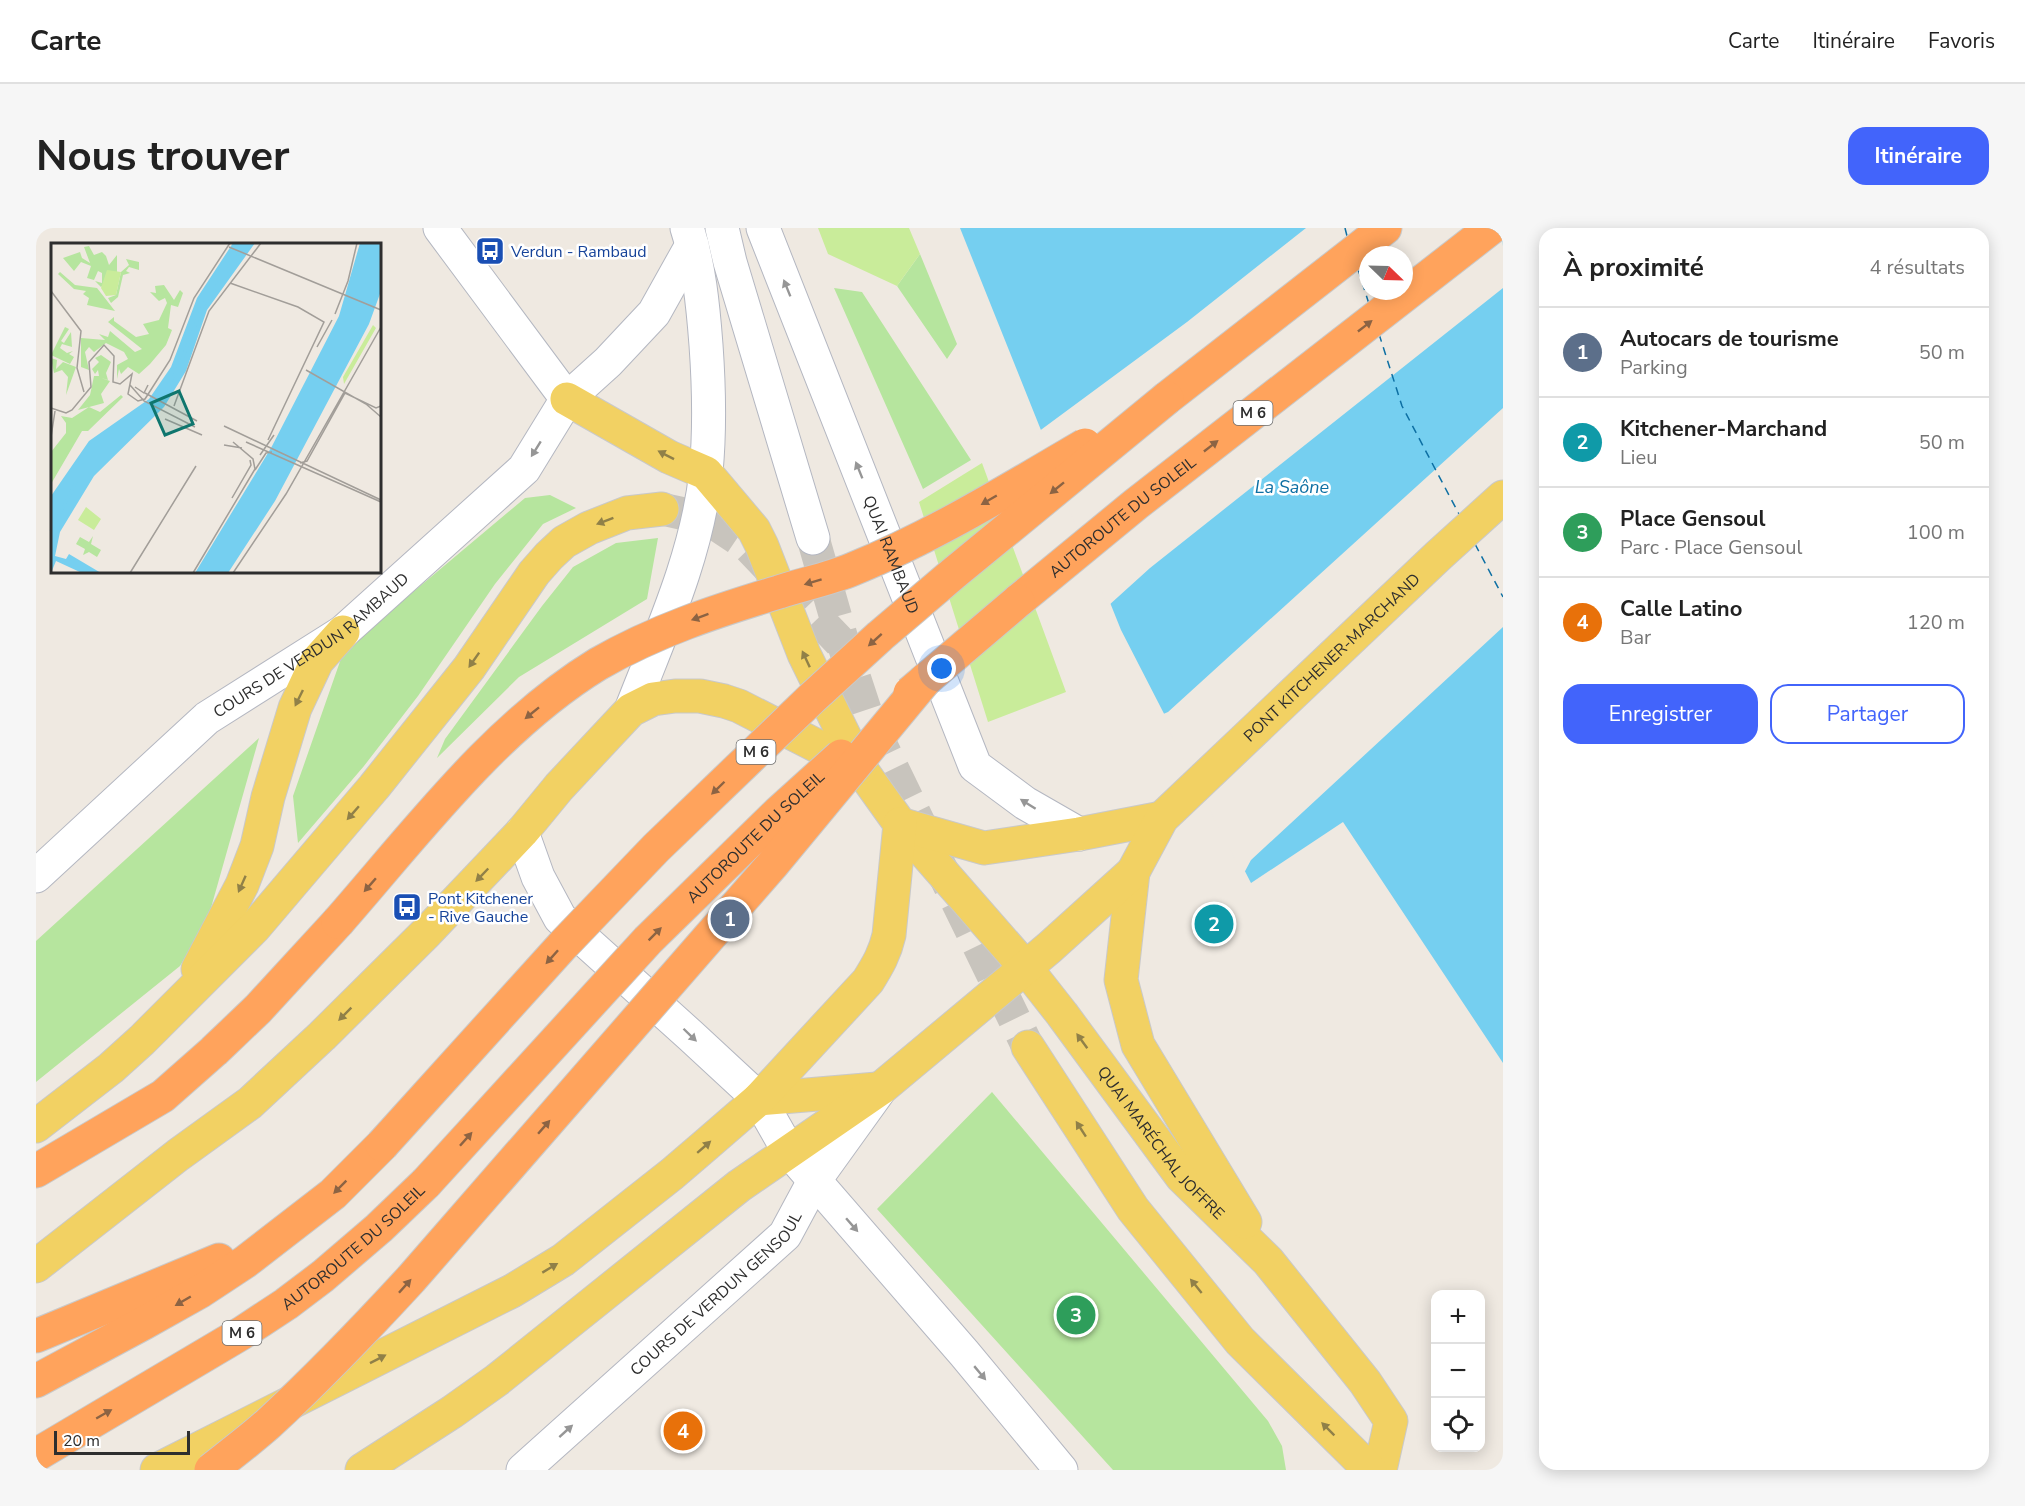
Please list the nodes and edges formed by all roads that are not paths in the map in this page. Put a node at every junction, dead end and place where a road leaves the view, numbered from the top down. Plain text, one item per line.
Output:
1 (440, 228) edge
2 (722, 228) edge
3 (763, 228) edge
4 (1385, 228) edge
5 (1491, 228) edge
6 (690, 236) edge
7 (1167, 398) junction
8 (567, 399) junction
9 (706, 472) junction
10 (1503, 497) edge
11 (662, 509) tunnel mouth
12 (813, 538) tunnel mouth
13 (343, 632) junction
14 (927, 679) junction
15 (631, 710) junction
16 (860, 768) junction
17 (1162, 818) junction
18 (900, 824) junction
19 (522, 832) junction
20 (1079, 834) junction
21 (1133, 872) junction
22 (36, 876) edge
23 (1025, 967) junction
24 (178, 1003) junction
25 (1028, 1047) tunnel mouth
26 (880, 1089) junction
27 (759, 1099) junction
28 (36, 1126) edge
29 (788, 1150) junction
30 (36, 1171) edge
31 (814, 1181) junction
32 (285, 1232) junction
33 (1268, 1261) junction
34 (36, 1266) edge
35 (36, 1336) edge
36 (36, 1382) edge
37 (36, 1455) edge
38 (157, 1470) edge
39 (211, 1470) edge
40 (362, 1470) edge
41 (523, 1470) edge
42 (1061, 1470) edge
43 (1370, 1470) edge
44 (1380, 1470) edge

1 - 8 street
2 - 12 street
20 -> 3 street, QUAI RAMBAUD
4 - 7 highway, M 6
14 -> 5 highway, AUTOROUTE DU SOLEIL / M 6, bridge
6 - 8 street, COURS DE VERDUN RAMBAUD
6 - 9 street
7 -> 30 highway, bridge
7 -> 32 highway, M 6, bridge
9 -> 8 main road
8 -> 13 street, COURS DE VERDUN RAMBAUD
9 - 15 street
16 -> 9 main road, QUAI MARÉCHAL JOFFRE
10 - 17 main road, PONT KITCHENER-MARCHAND
11 -> 24 main road
13 - 22 street, COURS DE VERDUN RAMBAUD
13 -> 24 main road
37 -> 14 highway, AUTOROUTE DU SOLEIL / M 6, bridge
39 -> 14 highway, bridge
15 - 16 main road
15 - 19 main road
16 - 18 main road, QUAI MARÉCHAL JOFFRE
17 - 20 main road
17 - 21 main road
18 - 20 main road
18 - 23 main road, QUAI MARÉCHAL JOFFRE
18 - 27 main road
19 -> 27 street
19 -> 34 main road
21 - 23 main road
21 - 33 main road
23 - 26 main road
33 -> 23 main road, QUAI MARÉCHAL JOFFRE
24 - 28 main road
43 -> 25 main road
26 - 27 main road
26 - 29 main road
26 - 31 street, COURS DE VERDUN GENSOUL
27 - 29 street
38 -> 27 main road
29 - 31 street
29 - 40 main road
41 -> 31 street, COURS DE VERDUN GENSOUL
31 -> 42 street
32 - 35 highway
32 -> 36 highway, M 6
33 - 44 main road, QUAI MARÉCHAL JOFFRE

